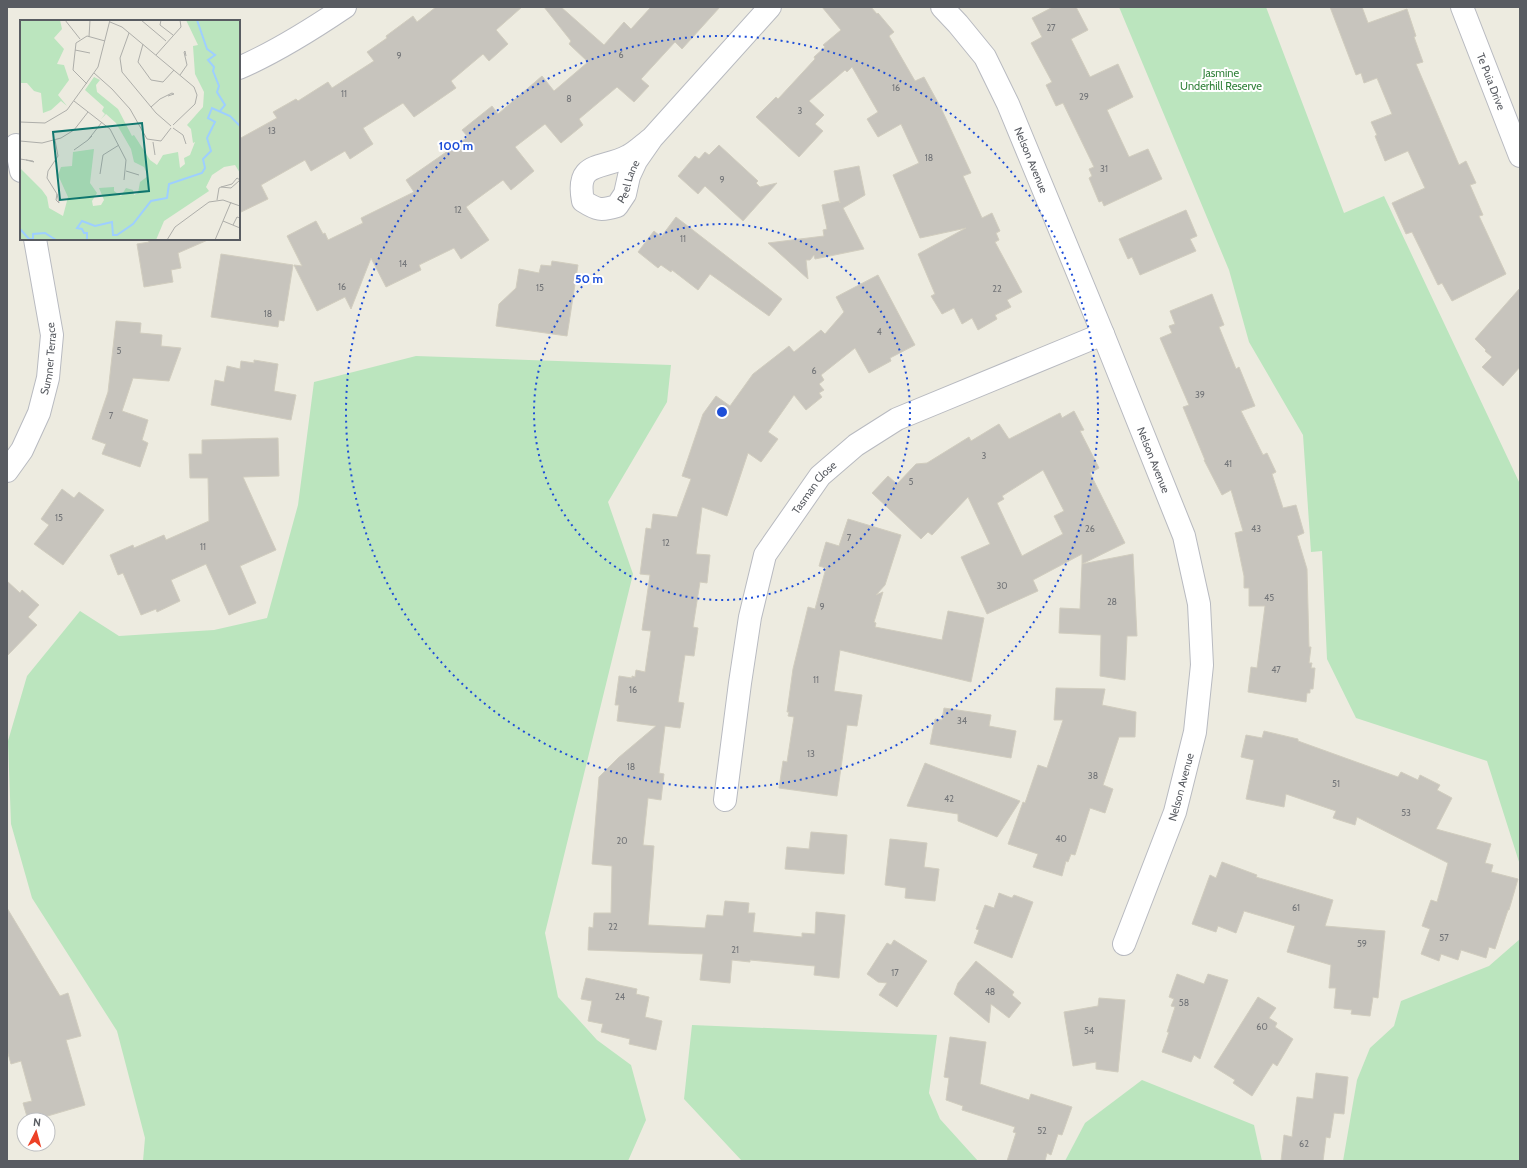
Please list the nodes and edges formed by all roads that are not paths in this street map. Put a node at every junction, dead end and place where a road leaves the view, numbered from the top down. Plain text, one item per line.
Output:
1 (345, 7) edge
2 (770, 7) edge
3 (942, 7) edge
4 (1462, 7) edge
5 (240, 68) edge
6 (652, 138) dead end
7 (15, 145) edge
8 (1520, 156) edge
9 (20, 168) edge
10 (35, 240) edge
11 (1103, 334) junction
12 (7, 471) edge
13 (725, 800) dead end
14 (1124, 944) dead end

1 - 5 street
2 - 6 street
3 - 11 street, Nelson Avenue
4 - 8 street, Te Puia Drive
7 - 9 street
10 - 12 street, Sumner Terrace
11 - 13 street, Tasman Close
11 - 14 street, Nelson Avenue

